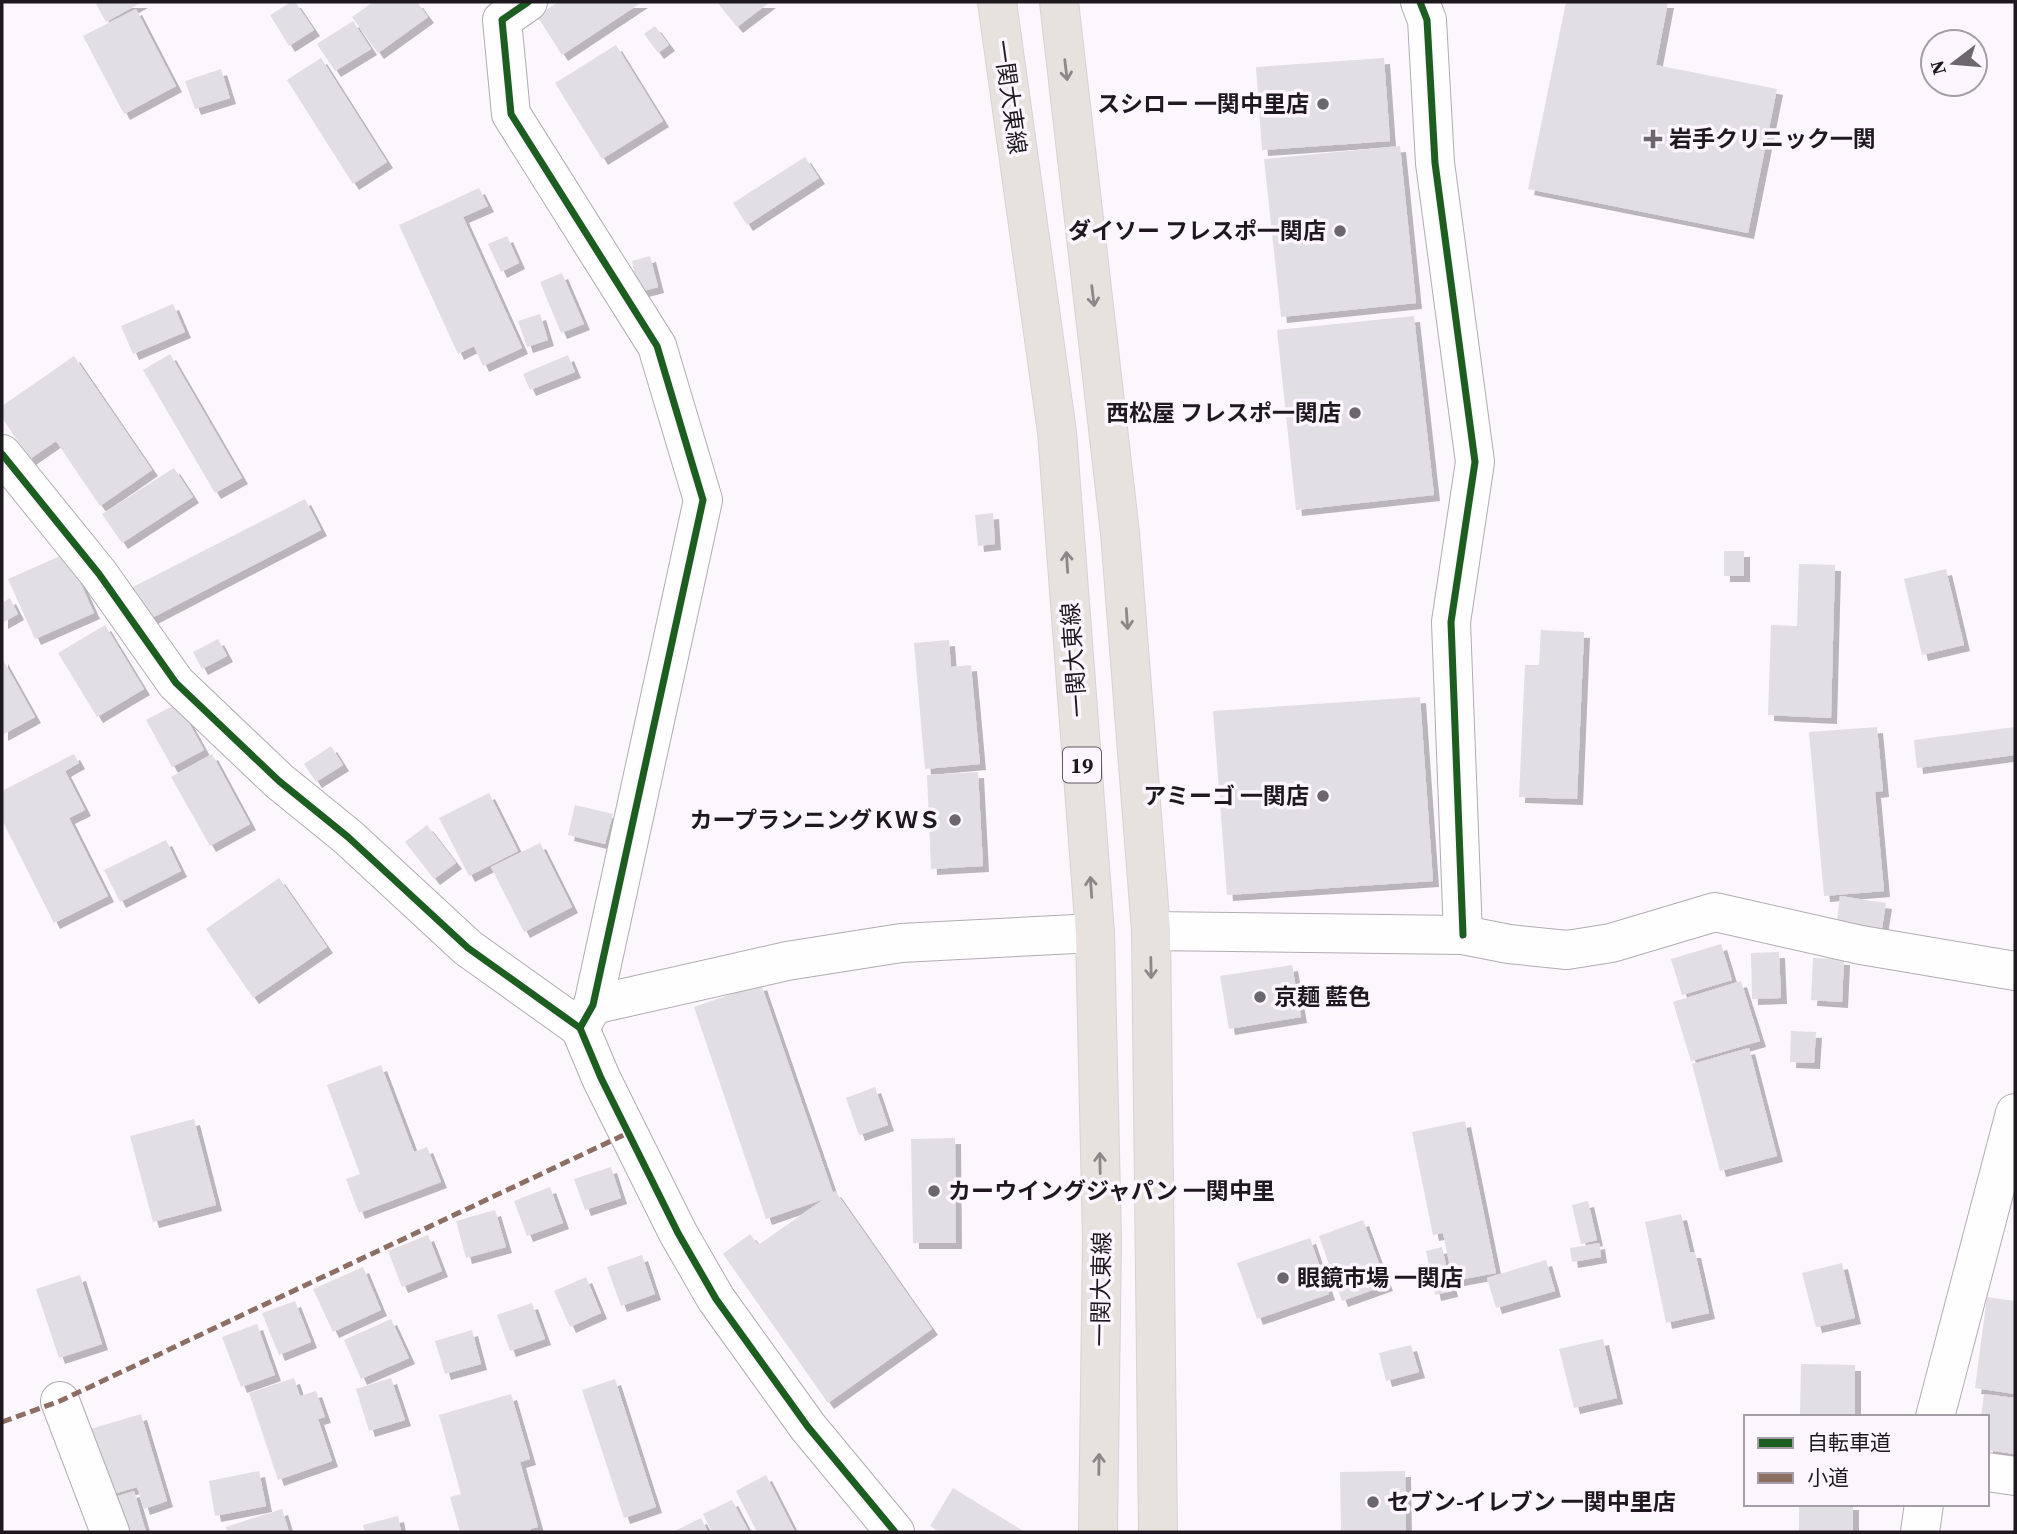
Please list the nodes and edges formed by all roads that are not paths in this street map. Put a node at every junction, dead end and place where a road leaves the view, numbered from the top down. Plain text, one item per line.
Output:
1 (528, 2) edge
2 (997, 2) edge
3 (1059, 2) edge
4 (1420, 2) edge
5 (2, 454) edge
6 (1151, 930) junction
7 (1095, 933) junction
8 (1463, 935) junction
9 (2015, 971) edge
10 (587, 1017) junction
11 (2015, 1113) edge
12 (60, 1401) dead end
13 (1936, 1415) edge
14 (1989, 1472) edge
15 (2015, 1476) edge
16 (1924, 1506) edge
17 (110, 1532) edge
18 (895, 1532) edge
19 (1098, 1532) edge
20 (1158, 1532) edge
21 (1920, 1532) edge

1 - 10 street
7 -> 2 main road, 一関大東線 / 19
3 -> 6 main road
4 - 8 street
5 - 10 street
6 - 8 street
6 -> 20 main road
7 - 10 street
19 -> 7 main road, 一関大東線 / 19
8 - 9 street
10 - 18 street
11 - 13 street
12 - 17 street
14 - 15 street
16 - 21 street

